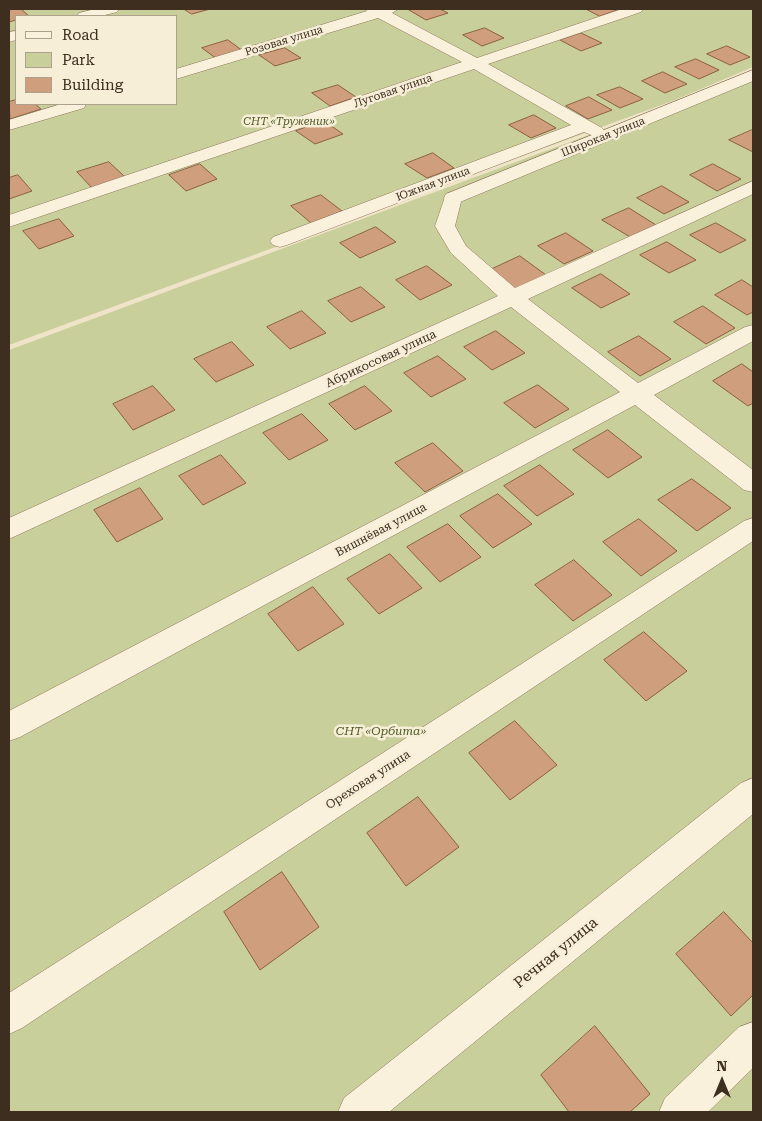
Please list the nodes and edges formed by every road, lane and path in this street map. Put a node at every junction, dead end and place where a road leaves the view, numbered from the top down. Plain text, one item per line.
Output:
1 (112, 9) edge
2 (636, 9) edge
3 (381, 10) edge
4 (88, 15) edge
5 (475, 63) junction
6 (178, 73) edge
7 (753, 75) edge
8 (75, 105) edge
9 (9, 125) edge
10 (585, 126) junction
11 (604, 136) junction
12 (753, 187) edge
13 (9, 221) edge
14 (280, 241) dead end
15 (514, 299) junction
16 (753, 332) edge
17 (638, 393) junction
18 (753, 482) edge
19 (753, 528) edge
20 (9, 529) edge
21 (9, 727) edge
22 (753, 794) edge
23 (9, 1015) edge
24 (753, 1040) edge
25 (358, 1112) edge
26 (679, 1112) edge

1 - 4 street
2 - 5 street, Луговая улица
3 - 5 street
3 - 6 street, Розовая улица
5 - 10 street
5 - 13 street, Луговая улица
7 - 11 street, Широкая улица
8 - 9 street
10 - 11 street
10 - 14 street, Южная улица
11 - 15 street, Широкая улица
12 - 15 street, Абрикосовая улица
15 - 17 street
15 - 20 street, Абрикосовая улица
16 - 17 street, Вишнёвая улица
17 - 18 street
17 - 21 street, Вишнёвая улица
19 - 23 street, Ореховая улица
22 - 25 street, Речная улица
24 - 26 street

